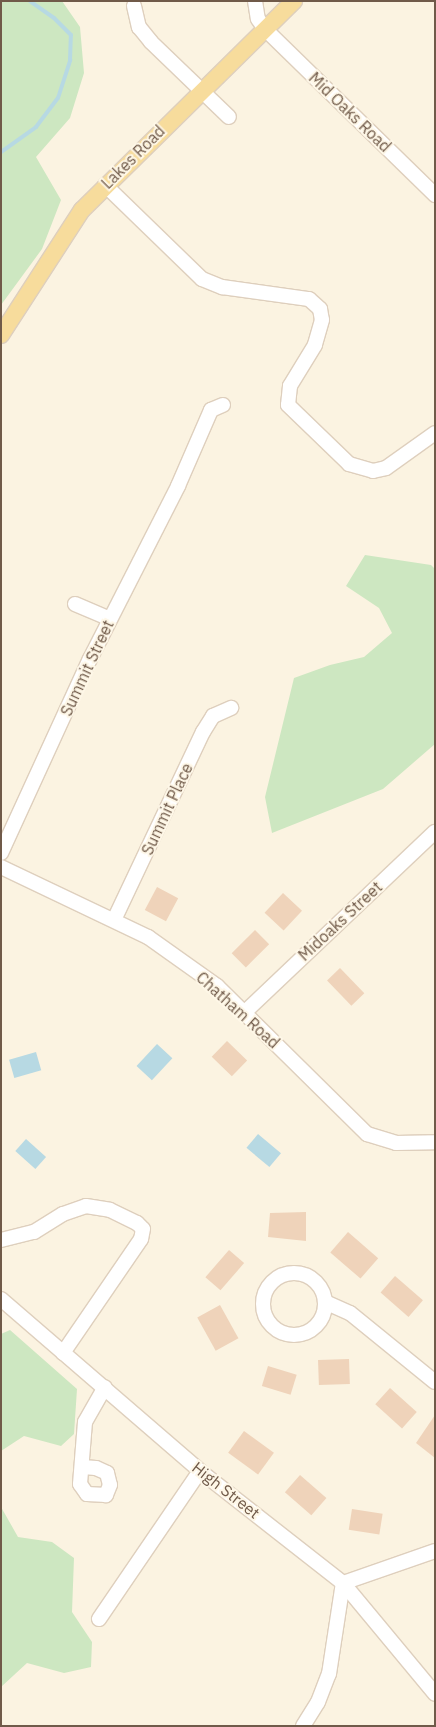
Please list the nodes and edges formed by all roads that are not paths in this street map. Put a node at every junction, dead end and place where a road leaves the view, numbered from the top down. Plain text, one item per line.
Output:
1 (255, 1) edge
2 (294, 1) edge
3 (134, 6) dead end
4 (266, 29) junction
5 (200, 90) junction
6 (229, 117) dead end
7 (105, 185) junction
8 (435, 195) edge
9 (3, 328) edge
10 (223, 405) dead end
11 (435, 433) edge
12 (75, 604) dead end
13 (110, 619) junction
14 (231, 708) dead end
15 (435, 832) edge
16 (1, 853) edge
17 (1, 867) edge
18 (114, 920) junction
19 (245, 1012) junction
20 (434, 1142) edge
21 (1, 1240) edge
22 (1, 1299) edge
23 (325, 1302) junction
24 (64, 1353) junction
25 (435, 1382) edge
26 (105, 1387) junction
27 (82, 1467) dead end
28 (200, 1470) junction
29 (435, 1551) edge
30 (343, 1583) junction
31 (99, 1619) dead end
32 (435, 1694) edge
33 (303, 1726) edge

1 - 4 street
2 - 4 main road, Lakes Road
3 - 5 street
4 - 5 main road, Lakes Road
4 - 8 street, Mid Oaks Road
5 - 6 street
5 - 7 main road, Lakes Road
7 - 9 main road, Lakes Road
7 - 11 street
10 - 13 street, Summit Street
12 - 13 street
13 - 16 street, Summit Street
14 - 18 street, Summit Place
15 - 19 street, Midoaks Street
17 - 18 street, Chatham Road
18 - 19 street, Chatham Road
19 - 20 street, Chatham Road
21 - 24 street
22 - 24 street, High Street
23 - 23 street
23 - 25 street
24 - 26 street, High Street
26 - 27 street
26 - 28 street, High Street
28 - 30 street, High Street
28 - 31 street
29 - 30 street
30 - 32 street, High Street
30 - 33 street

